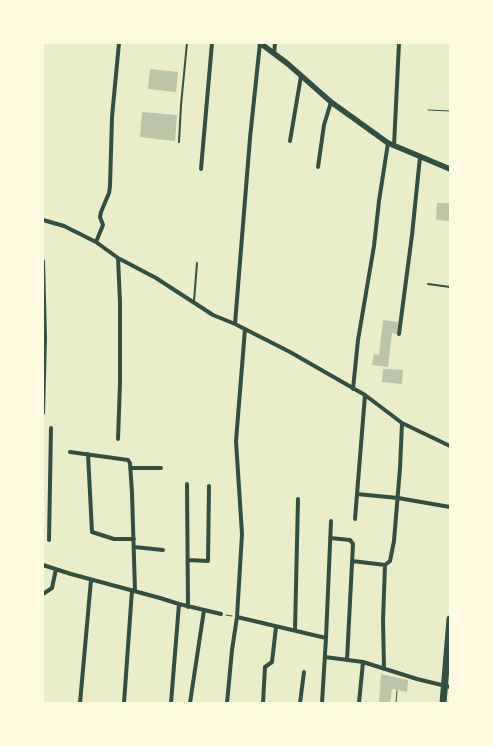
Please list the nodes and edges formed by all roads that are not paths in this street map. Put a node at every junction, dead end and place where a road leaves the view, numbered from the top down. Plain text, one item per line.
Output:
1 (119, 43) edge
2 (187, 43) edge
3 (212, 43) edge
4 (260, 43) edge
5 (275, 43) edge
6 (399, 43) edge
7 (274, 54) junction
8 (301, 76) junction
9 (331, 102) junction
10 (290, 141) dead end
11 (179, 142) dead end
12 (388, 143) junction
13 (394, 147) junction
14 (420, 157) junction
15 (318, 167) dead end
16 (201, 169) dead end
17 (450, 169) edge
18 (43, 220) edge
19 (96, 242) junction
20 (118, 258) junction
21 (43, 261) edge
22 (197, 262) dead end
23 (428, 284) dead end
24 (450, 287) edge
25 (194, 303) junction
26 (235, 324) junction
27 (244, 329) junction
28 (399, 334) dead end
29 (353, 389) junction
30 (365, 395) junction
31 (43, 413) edge
32 (402, 423) junction
33 (51, 428) dead end
34 (118, 439) dead end
35 (450, 446) edge
36 (70, 452) dead end
37 (88, 454) junction
38 (130, 468) junction
39 (161, 468) dead end
40 (187, 484) dead end
41 (209, 486) dead end
42 (43, 487) edge
43 (49, 488) junction
44 (357, 494) junction
45 (398, 498) junction
46 (298, 499) dead end
47 (450, 507) edge
48 (355, 519) dead end
49 (331, 521) dead end
50 (330, 538) junction
51 (134, 539) junction
52 (48, 540) dead end
53 (134, 547) junction
54 (163, 550) dead end
55 (188, 560) junction
56 (352, 560) junction
57 (43, 564) edge
58 (385, 565) junction
59 (56, 569) junction
60 (91, 580) junction
61 (134, 590) junction
62 (43, 594) edge
63 (179, 604) junction
64 (188, 607) junction
65 (204, 610) junction
66 (221, 614) road end
67 (237, 617) junction
68 (450, 619) edge
69 (276, 627) junction
70 (295, 630) junction
71 (326, 638) junction
72 (449, 638) edge
73 (325, 657) junction
74 (347, 660) junction
75 (363, 662) junction
76 (384, 668) junction
77 (304, 672) dead end
78 (447, 686) edge
79 (80, 703) edge
80 (124, 703) edge
81 (171, 703) edge
82 (190, 703) edge
83 (228, 703) edge
84 (262, 703) edge
85 (300, 703) edge
86 (322, 703) edge
87 (359, 703) edge
88 (443, 703) edge

1 - 19 street
2 - 11 lane
3 - 16 street
4 - 7 street
4 - 26 street
5 - 7 street
6 - 13 street
7 - 8 street
8 - 9 street
8 - 10 street
9 - 12 street
9 - 15 street
12 - 13 street
12 - 29 street
13 - 14 street
14 - 17 street
14 - 28 street
18 - 19 street
19 - 20 street
20 - 25 street
20 - 34 street
21 - 31 street
22 - 25 lane
23 - 24 lane
25 - 26 street
26 - 27 street
27 - 29 street
27 - 67 street
29 - 30 street
30 - 32 street
30 - 44 street
32 - 35 street
32 - 45 street
33 - 43 street
36 - 37 street
37 - 38 street
37 - 51 street
38 - 39 street
38 - 51 street
40 - 55 street
41 - 55 street
42 - 43 street
43 - 52 street
44 - 45 street
44 - 48 street
45 - 47 street
45 - 58 street
46 - 70 street
49 - 50 street
50 - 56 street
50 - 71 street
51 - 53 street
53 - 54 street
53 - 61 street
55 - 64 street
56 - 58 street
56 - 74 street
57 - 59 street
58 - 76 street
59 - 60 street
59 - 62 street
60 - 61 street
60 - 79 street
61 - 63 street
61 - 80 street
63 - 64 street
63 - 81 street
64 - 65 street
65 - 66 street
65 - 82 street
67 - 69 street
67 - 83 street
68 - 72 main road
69 - 70 street
69 - 84 street
70 - 71 street
71 - 73 street
72 - 78 main road
73 - 74 street
73 - 86 street
74 - 75 street
75 - 76 street
75 - 87 street
76 - 78 street
77 - 85 street
78 - 88 main road

